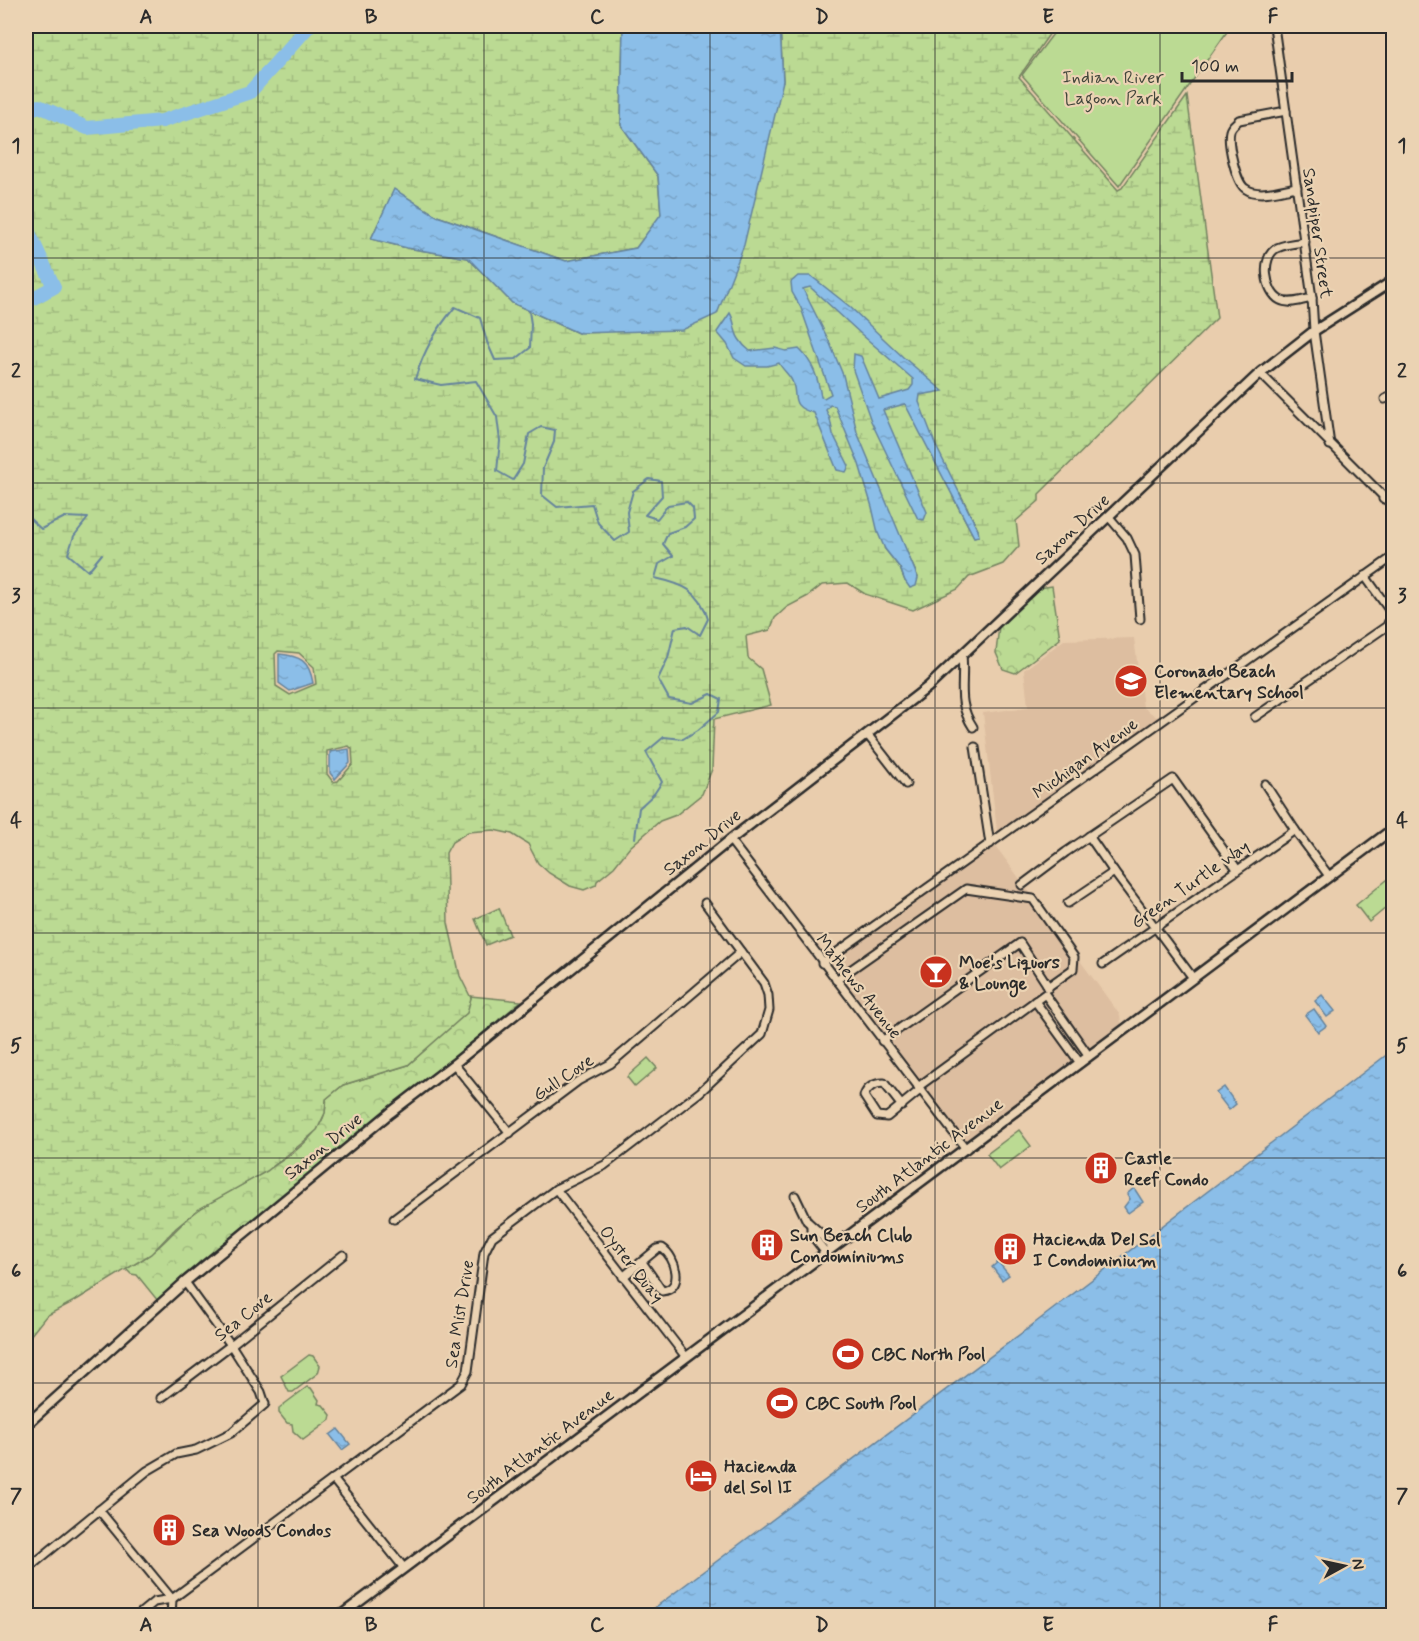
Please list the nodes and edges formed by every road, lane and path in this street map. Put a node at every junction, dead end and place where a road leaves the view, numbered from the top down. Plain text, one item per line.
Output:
1 (1275, 26) edge
2 (1286, 111) junction
3 (1297, 188) junction
4 (1305, 242) junction
5 (1394, 280) edge
6 (1312, 298) junction
7 (1314, 331) junction
8 (1260, 373) junction
9 (1394, 394) edge
10 (1385, 399) dead end
11 (1330, 446) junction
12 (1394, 492) edge
13 (1383, 499) junction
14 (1394, 507) edge
15 (1109, 517) junction
16 (1394, 556) edge
17 (1365, 576) junction
18 (1140, 619) dead end
19 (963, 655) junction
20 (1255, 717) dead end
21 (973, 727) dead end
22 (867, 734) junction
23 (975, 747) dead end
24 (906, 784) dead end
25 (1265, 784) dead end
26 (1394, 828) edge
27 (1295, 830) junction
28 (1089, 836) junction
29 (730, 840) junction
30 (990, 844) junction
31 (1237, 869) junction
32 (1114, 872) junction
33 (1329, 876) junction
34 (1022, 885) dead end
35 (705, 903) dead end
36 (1068, 903) dead end
37 (1155, 927) junction
38 (741, 952) junction
39 (822, 963) junction
40 (1103, 963) dead end
41 (1193, 978) junction
42 (836, 980) junction
43 (1049, 986) junction
44 (1045, 994) junction
45 (1035, 1001) junction
46 (882, 1041) junction
47 (1089, 1056) junction
48 (1080, 1063) junction
49 (454, 1064) junction
50 (919, 1088) junction
51 (902, 1106) junction
52 (510, 1133) junction
53 (966, 1149) junction
54 (556, 1189) junction
55 (795, 1196) dead end
56 (394, 1219) dead end
57 (829, 1250) junction
58 (343, 1255) dead end
59 (642, 1262) junction
60 (622, 1277) junction
61 (185, 1282) junction
62 (231, 1346) junction
63 (686, 1357) junction
64 (161, 1398) dead end
65 (26, 1425) edge
66 (333, 1479) junction
67 (99, 1510) junction
68 (404, 1568) junction
69 (26, 1570) edge
70 (172, 1599) junction
71 (137, 1616) edge
72 (171, 1616) edge
73 (340, 1616) edge

1 - 2 street, Sandpiper Street
2 - 3 street, Sandpiper Street
2 - 3 street
3 - 4 street, Sandpiper Street
4 - 6 street, Sandpiper Street
4 - 6 street
5 - 7 street, Saxon Drive
6 - 7 street, Sandpiper Street
7 - 8 street, Saxon Drive
7 - 11 street, Sandpiper Street
8 - 11 street
8 - 15 street, Saxon Drive
9 - 10 street
11 - 13 street
12 - 13 street
13 - 14 street
15 - 18 street
15 - 19 street, Saxon Drive
16 - 17 street, Michigan Avenue
17 - 20 street
17 - 30 street, Michigan Avenue
19 - 21 street
19 - 22 street, Saxon Drive
22 - 24 street
22 - 29 street, Saxon Drive
23 - 30 street
25 - 27 street
26 - 33 street, South Atlantic Avenue
27 - 31 street, Green Turtle Way
27 - 33 street
28 - 31 street
28 - 32 street
28 - 34 street
29 - 39 street, Mathews Avenue
29 - 49 street, Saxon Drive
30 - 39 street, Michigan Avenue
31 - 37 street, Green Turtle Way
32 - 36 street
32 - 37 street
33 - 41 street, South Atlantic Avenue
35 - 38 street, Sea Mist Drive
37 - 40 street, Green Turtle Way
37 - 41 street
38 - 52 street, Gull Cove
38 - 54 street, Sea Mist Drive
39 - 42 street, Mathews Avenue
41 - 47 street, South Atlantic Avenue
42 - 43 street
42 - 46 street, Mathews Avenue
43 - 44 street
43 - 46 street
44 - 45 street
44 - 47 street
45 - 48 street
45 - 50 street
46 - 50 street, Mathews Avenue
47 - 48 street, South Atlantic Avenue
48 - 53 street, South Atlantic Avenue
49 - 52 street
49 - 61 street, Saxon Drive
50 - 51 street
50 - 53 street, Mathews Avenue
51 - 51 street
52 - 56 street, Gull Cove
53 - 57 street, South Atlantic Avenue
54 - 60 street, Oyster Quay
54 - 66 street, Sea Mist Drive
55 - 57 street
57 - 63 street, South Atlantic Avenue
58 - 62 street, Sea Cove
59 - 59 street
59 - 60 street
60 - 63 street, Oyster Quay
61 - 62 street
61 - 65 street, Saxon Drive
62 - 64 street, Sea Cove
62 - 67 street
63 - 68 street, South Atlantic Avenue
66 - 68 street
66 - 70 street, Sea Mist Drive
67 - 69 street
67 - 70 street
68 - 73 street, South Atlantic Avenue
70 - 71 street, Sea Mist Drive
70 - 72 street

